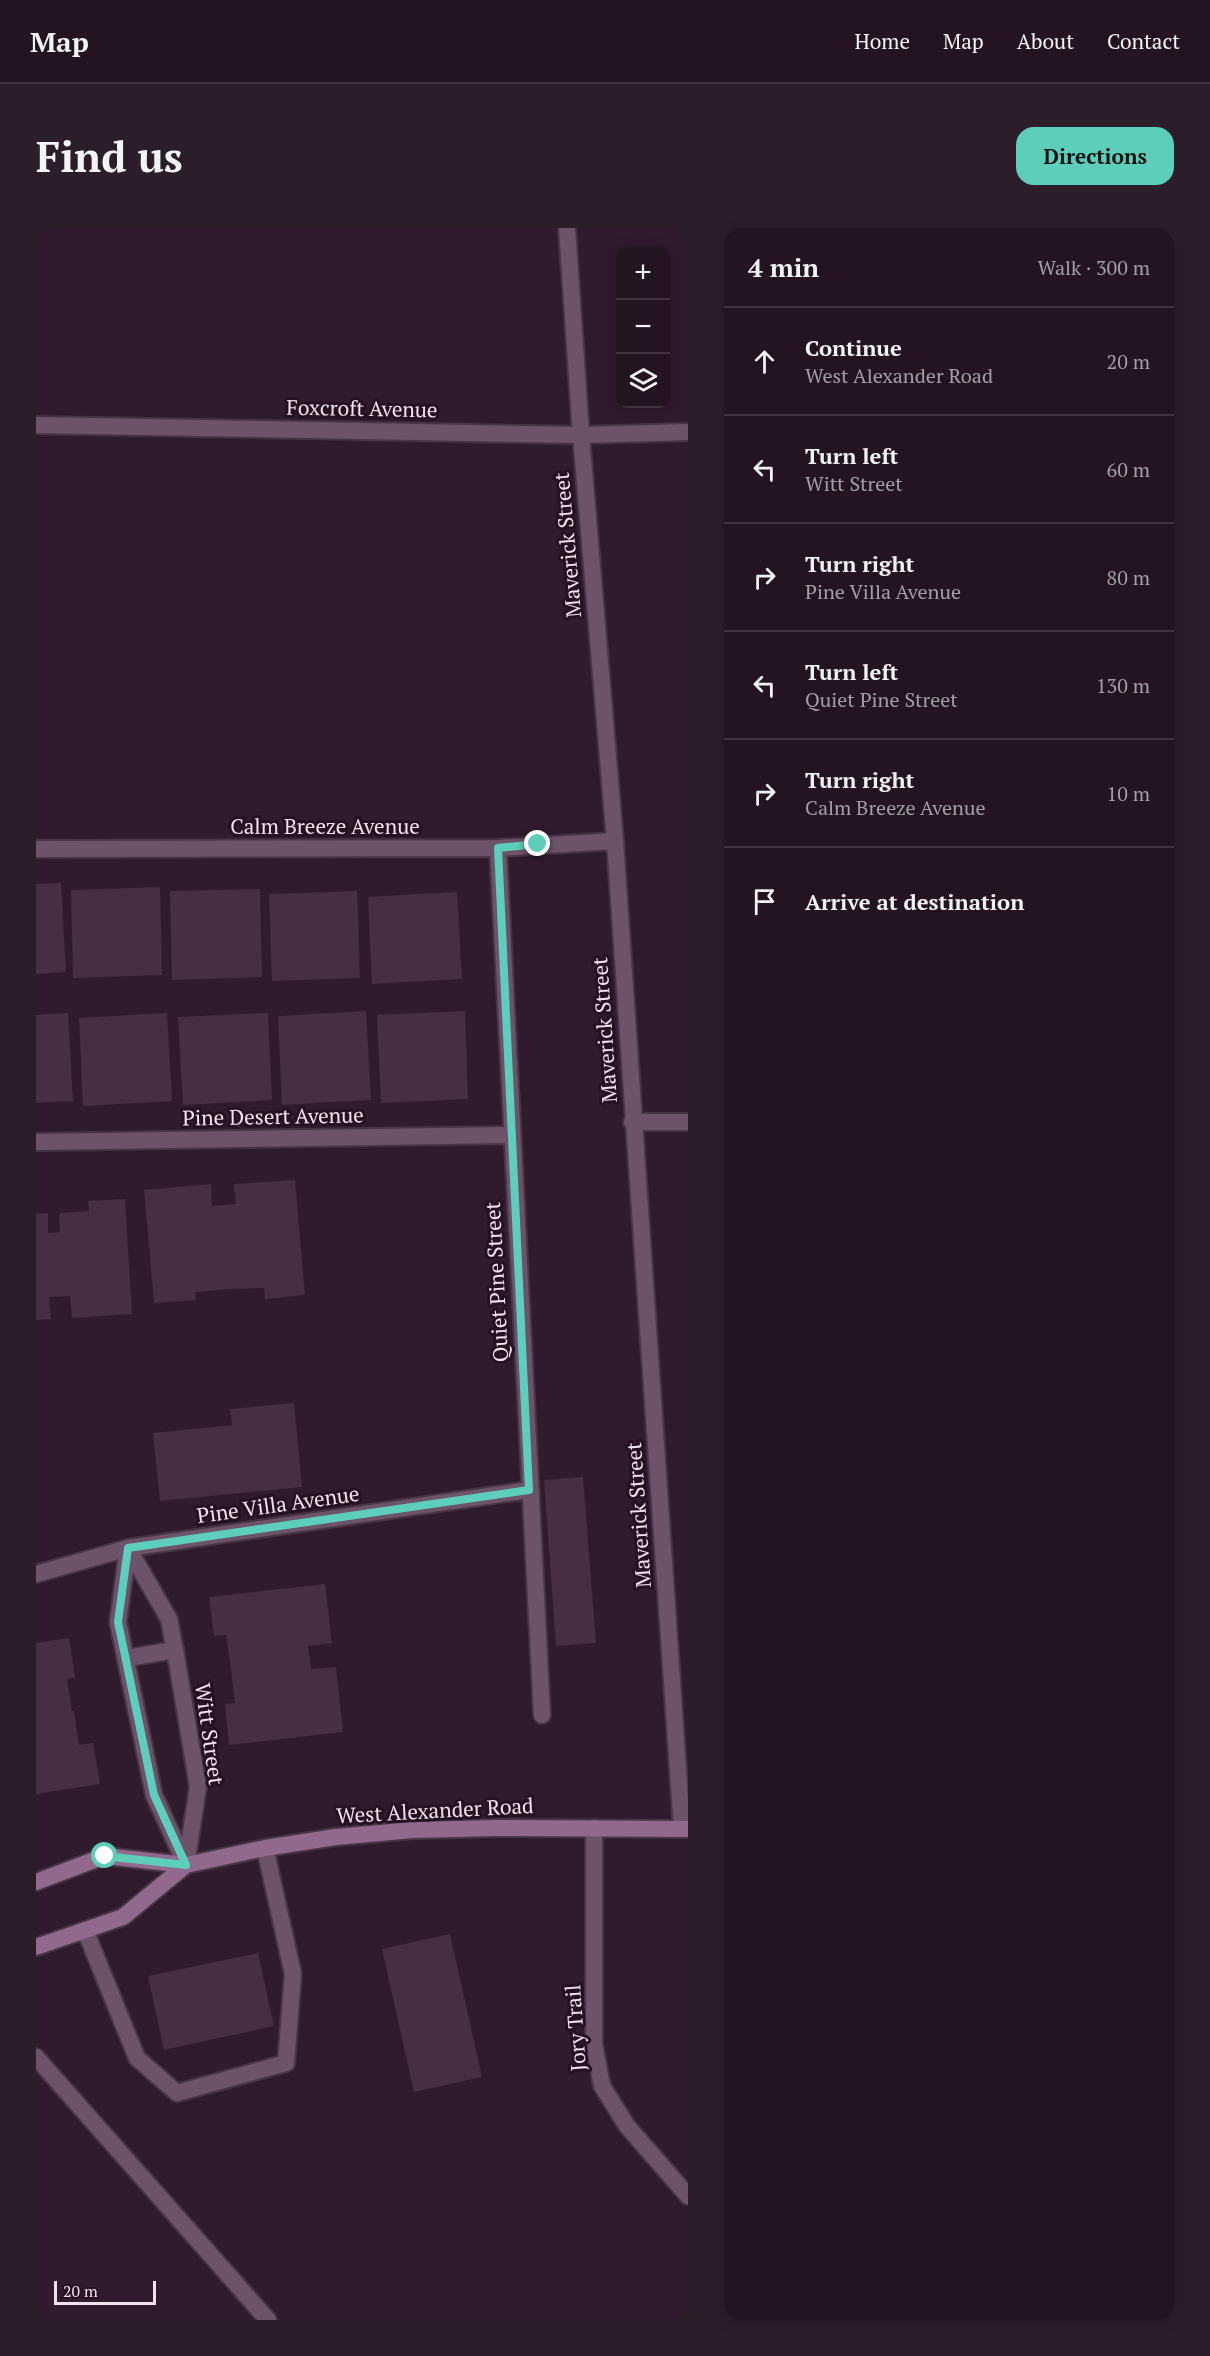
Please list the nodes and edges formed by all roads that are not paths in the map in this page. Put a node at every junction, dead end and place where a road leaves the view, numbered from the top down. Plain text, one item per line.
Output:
1 (567, 228) edge
2 (36, 425) edge
3 (688, 432) edge
4 (581, 435) junction
5 (615, 841) junction
6 (498, 848) junction
7 (36, 849) edge
8 (632, 1122) junction
9 (688, 1122) edge
10 (512, 1135) junction
11 (36, 1142) edge
12 (529, 1490) junction
13 (128, 1548) junction
14 (36, 1574) edge
15 (175, 1650) junction
16 (127, 1658) junction
17 (542, 1715) dead end
18 (594, 1828) junction
19 (685, 1829) edge
20 (265, 1848) junction
21 (186, 1865) junction
22 (36, 1882) edge
23 (85, 1930) junction
24 (36, 1947) edge
25 (36, 2056) edge
26 (688, 2196) edge
27 (268, 2320) edge

1 - 4 street, Maverick Street
2 - 4 street, Foxcroft Avenue
3 - 4 street, Foxcroft Avenue
4 - 5 street, Maverick Street
5 - 6 street, Calm Breeze Avenue
5 - 8 street, Maverick Street
6 - 7 street, Calm Breeze Avenue
6 - 10 street, Quiet Pine Street
8 - 9 street
8 - 19 street, Maverick Street
10 - 11 street, Pine Desert Avenue
10 - 12 street, Quiet Pine Street
12 - 13 street, Pine Villa Avenue
12 - 17 street, Quiet Pine Street
13 - 14 street, Pine Villa Avenue
13 - 15 street, Witt Street
13 - 16 street
15 - 16 street
15 - 21 street, Witt Street
16 - 21 street
18 - 19 main road, West Alexander Road
18 - 20 main road, West Alexander Road
18 - 26 street, Jory Trail
20 - 21 main road, West Alexander Road
20 - 23 street
21 - 22 main road, West Alexander Road
21 - 23 main road, West Alexander Road
23 - 24 main road, West Alexander Road
25 - 27 street

